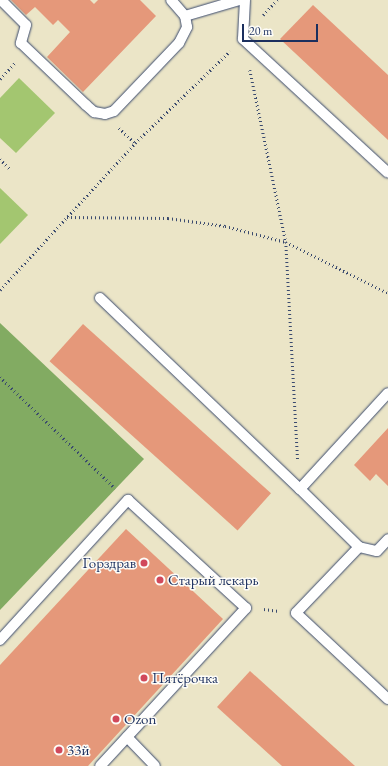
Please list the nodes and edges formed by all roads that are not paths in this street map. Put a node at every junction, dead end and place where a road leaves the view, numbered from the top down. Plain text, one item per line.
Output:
1 (2, 0) edge
2 (171, 0) edge
3 (239, 0) edge
4 (245, 0) edge
5 (185, 16) junction
6 (388, 173) edge
7 (100, 298) dead end
8 (388, 393) edge
9 (300, 489) junction
10 (388, 539) edge
11 (359, 547) junction
12 (0, 640) edge
13 (388, 699) edge
14 (126, 737) junction
15 (100, 766) edge
16 (155, 766) edge

1 - 5 lane
2 - 5 lane
3 - 5 lane
4 - 6 lane
7 - 9 lane
8 - 9 lane
9 - 11 lane
10 - 11 lane
11 - 13 lane
12 - 14 lane
14 - 15 lane
14 - 16 lane

